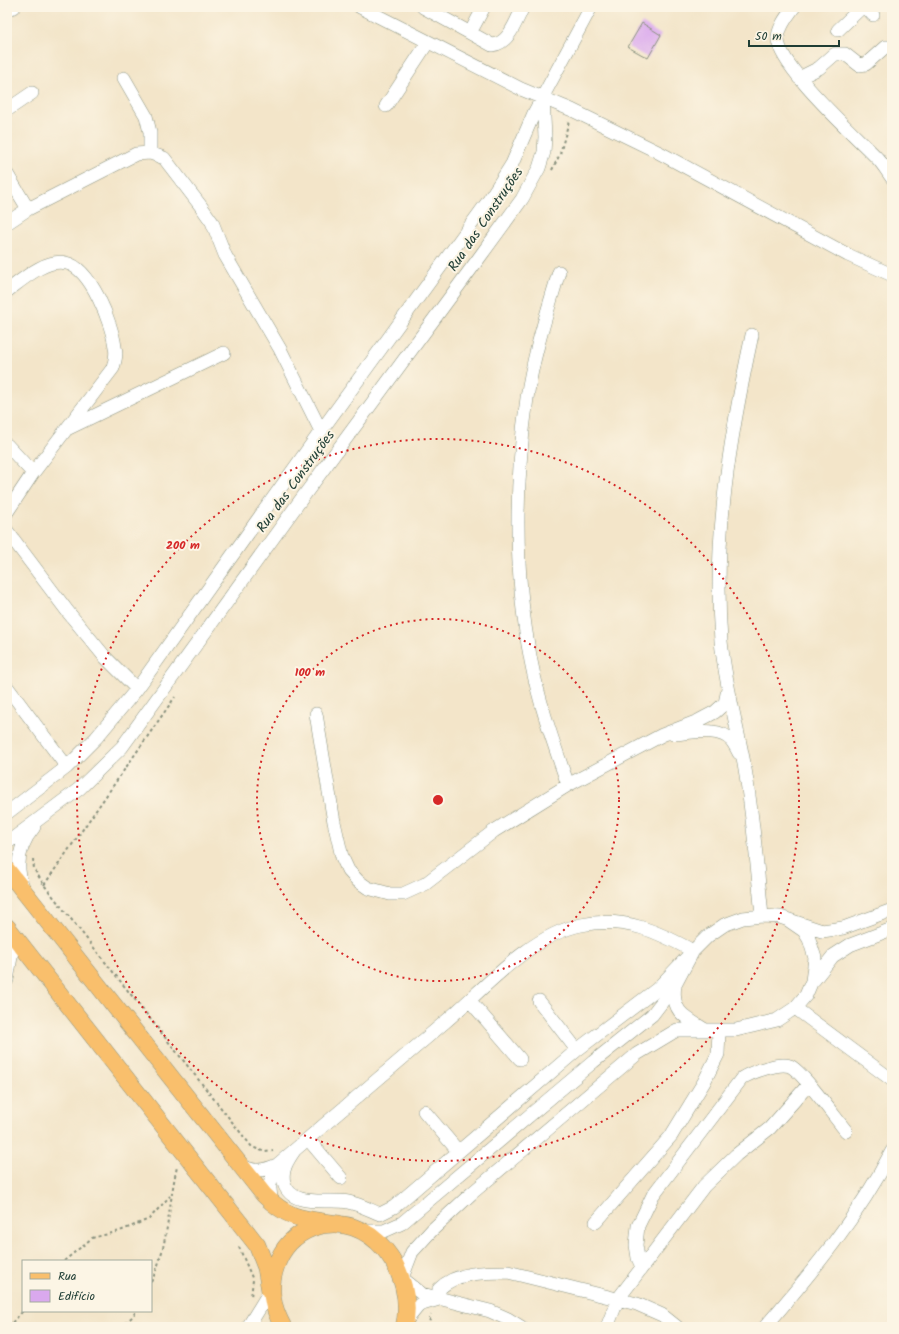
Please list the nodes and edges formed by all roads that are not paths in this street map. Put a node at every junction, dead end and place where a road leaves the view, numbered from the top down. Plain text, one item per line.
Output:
1 (14, 7) edge
2 (360, 7) edge
3 (424, 7) edge
4 (484, 7) edge
5 (523, 7) edge
6 (583, 7) edge
7 (591, 7) edge
8 (794, 7) edge
9 (862, 7) edge
10 (7, 9) edge
11 (443, 12) edge
12 (578, 29) junction
13 (838, 30) dead end
14 (470, 33) junction
15 (428, 42) junction
16 (892, 47) edge
17 (124, 78) dead end
18 (799, 78) junction
19 (32, 93) dead end
20 (543, 98) junction
21 (386, 106) dead end
22 (7, 110) edge
23 (150, 153) junction
24 (7, 174) edge
25 (892, 178) edge
26 (28, 209) junction
27 (7, 222) edge
28 (560, 272) dead end
29 (892, 275) edge
30 (7, 291) edge
31 (752, 335) dead end
32 (224, 353) dead end
33 (65, 430) junction
34 (321, 431) junction
35 (7, 445) edge
36 (33, 473) junction
37 (7, 512) edge
38 (7, 531) edge
39 (7, 687) edge
40 (137, 689) junction
41 (728, 689) junction
42 (316, 714) dead end
43 (662, 735) junction
44 (744, 762) junction
45 (67, 767) junction
46 (568, 785) junction
47 (34, 793) junction
48 (7, 808) edge
49 (7, 813) edge
50 (46, 814) junction
51 (7, 843) edge
52 (7, 870) edge
53 (27, 896) junction
54 (892, 910) edge
55 (762, 916) junction
56 (788, 920) junction
57 (7, 927) edge
58 (892, 929) edge
59 (693, 951) junction
60 (12, 952) dead end
61 (7, 980) edge
62 (812, 981) junction
63 (675, 985) junction
64 (470, 1001) junction
65 (539, 1001) dead end
66 (795, 1008) junction
67 (704, 1029) junction
68 (719, 1030) junction
69 (578, 1050) junction
70 (520, 1059) dead end
71 (892, 1080) edge
72 (809, 1084) junction
73 (424, 1111) dead end
74 (846, 1132) dead end
75 (308, 1139) junction
76 (294, 1151) junction
77 (458, 1151) junction
78 (892, 1151) edge
79 (237, 1162) junction
80 (277, 1166) junction
81 (341, 1178) dead end
82 (273, 1204) junction
83 (596, 1222) dead end
84 (339, 1224) junction
85 (363, 1231) junction
86 (642, 1266) junction
87 (402, 1278) junction
88 (270, 1291) junction
89 (438, 1299) junction
90 (618, 1299) junction
91 (244, 1323) edge
92 (406, 1325) edge
93 (283, 1327) edge
94 (521, 1327) edge
95 (607, 1327) edge
96 (677, 1327) edge
97 (765, 1327) edge

1 - 10 street
2 - 15 street
3 - 11 street
4 - 14 street
5 - 14 street
6 - 12 street
7 - 12 street, Rua das Construções
8 - 18 street
9 - 13 street
11 - 14 street
12 - 20 street, Rua das Construções
15 - 20 street
15 - 21 street
16 - 18 street
17 - 23 street
18 - 25 street
19 - 22 street
20 - 29 street
20 - 34 street, Rua das Construções
20 - 50 street, Rua das Construções
23 - 26 street
23 - 34 street
24 - 26 street
26 - 27 street
28 - 46 street
30 - 33 street
31 - 41 street
32 - 33 street
33 - 36 street
34 - 40 street, Rua das Construções
35 - 36 street
36 - 37 street
38 - 40 street
39 - 45 street
40 - 45 street, Rua das Construções
41 - 43 street
41 - 44 street
42 - 46 street
43 - 44 street
43 - 46 street
44 - 55 street
45 - 47 street, Rua das Construções
47 - 48 street
47 - 49 street, Rua das Construções
50 - 51 street, Rua das Construções
50 - 53 street
52 - 53 main road
53 - 79 main road
54 - 56 street
55 - 56 street
55 - 59 street
56 - 62 street
57 - 88 main road
58 - 62 street
59 - 63 street
59 - 64 street
59 - 69 street
60 - 61 street
62 - 66 street
63 - 67 street
63 - 85 street
64 - 70 street
64 - 75 street
65 - 69 street
66 - 68 street
66 - 71 street
67 - 68 street
67 - 87 street
68 - 83 street
69 - 77 street
72 - 74 street
72 - 86 street
72 - 86 street
73 - 77 street
75 - 76 street
75 - 81 street
76 - 77 street
76 - 80 street
78 - 97 street
79 - 80 street
79 - 82 main road
80 - 82 street
82 - 84 main road
84 - 85 main road
84 - 88 main road
85 - 87 main road
86 - 90 street
87 - 89 street
87 - 92 main road
88 - 91 street
88 - 93 main road
89 - 90 street
89 - 92 street
89 - 94 street
90 - 95 street
90 - 96 street

